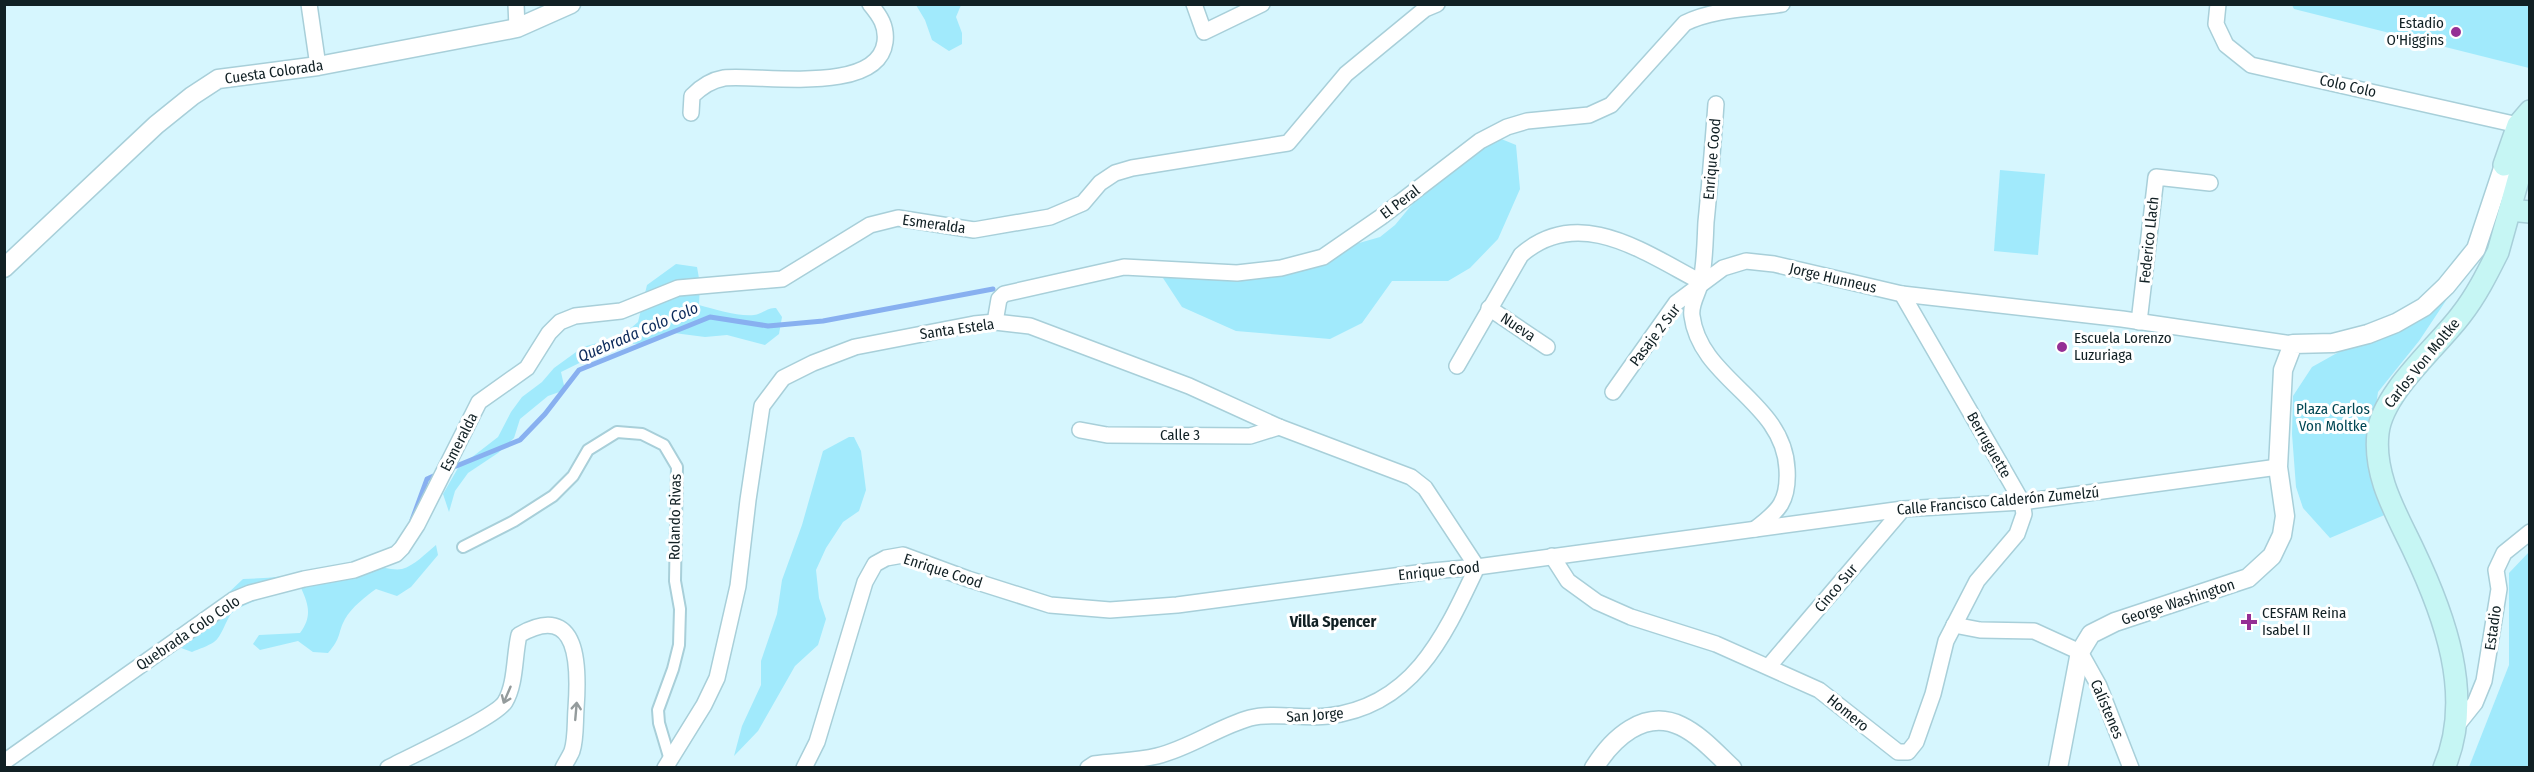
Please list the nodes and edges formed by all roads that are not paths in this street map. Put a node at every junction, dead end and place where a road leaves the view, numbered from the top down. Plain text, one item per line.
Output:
1 (309, 4) edge
2 (516, 4) edge
3 (572, 4) edge
4 (870, 4) edge
5 (1194, 4) edge
6 (1262, 4) edge
7 (1437, 4) edge
8 (1782, 4) edge
9 (2218, 4) edge
10 (517, 28) junction
11 (318, 66) junction
12 (1716, 104) dead end
13 (691, 112) dead end
14 (2527, 125) edge
15 (2504, 165) junction
16 (2210, 183) dead end
17 (2513, 215) edge
18 (2476, 249) junction
19 (4, 267) edge
20 (1701, 282) junction
21 (1902, 294) junction
22 (1489, 308) junction
23 (995, 322) junction
24 (2139, 322) junction
25 (2293, 344) junction
26 (1547, 346) dead end
27 (1457, 366) dead end
28 (1613, 392) dead end
29 (1279, 427) junction
30 (1080, 430) dead end
31 (2278, 467) junction
32 (2022, 502) junction
33 (1904, 509) junction
34 (1754, 530) junction
35 (2529, 532) edge
36 (463, 547) dead end
37 (396, 554) joint
38 (1552, 556) junction
39 (1477, 567) junction
40 (1954, 625) junction
41 (2080, 652) junction
42 (1769, 666) junction
43 (2455, 728) junction
44 (4, 762) edge
45 (668, 764) edge
46 (388, 768) edge
47 (563, 768) edge
48 (804, 768) edge
49 (1088, 768) edge
50 (1594, 768) edge
51 (1732, 768) edge
52 (2058, 768) edge
53 (2131, 768) edge
54 (2444, 768) edge

1 - 11 street
2 - 10 street
3 - 10 street, Cuesta Colorada
4 - 13 street
5 - 6 street
7 - 37 street, Esmeralda
8 - 23 street, El Peral
9 - 14 street, Colo Colo
10 - 11 street, Cuesta Colorada
11 - 19 street, Cuesta Colorada
12 - 20 street, Enrique Cood
14 - 15 main road
14 - 17 main road, Carlos Von Moltke
15 - 17 street
15 - 18 street
16 - 24 street, Federico Llach
17 - 18 street
17 - 43 main road, Carlos Von Moltke
18 - 25 street
20 - 21 street, Jorge Hunneus
20 - 22 street
20 - 28 street, Pasaje 2 Sur
20 - 34 street, Enrique Cood
21 - 24 street, Jorge Hunneus
21 - 32 street, Berruguette
22 - 26 street, Nueva
22 - 27 street
23 - 29 street, Santa Estela
23 - 45 street, Santa Estela
24 - 25 street, Jorge Hunneus
25 - 31 street, George Washington
29 - 30 street, Calle 3
29 - 39 street, Santa Estela
31 - 32 street, Calle Francisco Calderón Zumelzú
31 - 41 street, George Washington
32 - 33 street, Calle Francisco Calderón Zumelzú
32 - 40 street
33 - 34 street, Calle Francisco Calderón Zumelzú
33 - 42 street, Cinco Sur
34 - 38 street, Enrique Cood
35 - 43 street, Estadio
36 - 45 street, Rolando Rivas
37 - 44 street, Quebrada Colo Colo
38 - 39 street, Enrique Cood
38 - 42 street, Homero
39 - 48 street, Enrique Cood
39 - 49 street, San Jorge
40 - 41 street
40 - 42 street, Homero
41 - 52 street
41 - 53 street, Calístenes
43 - 54 main road, Carlos Von Moltke
47 -> 46 street
50 - 51 street

